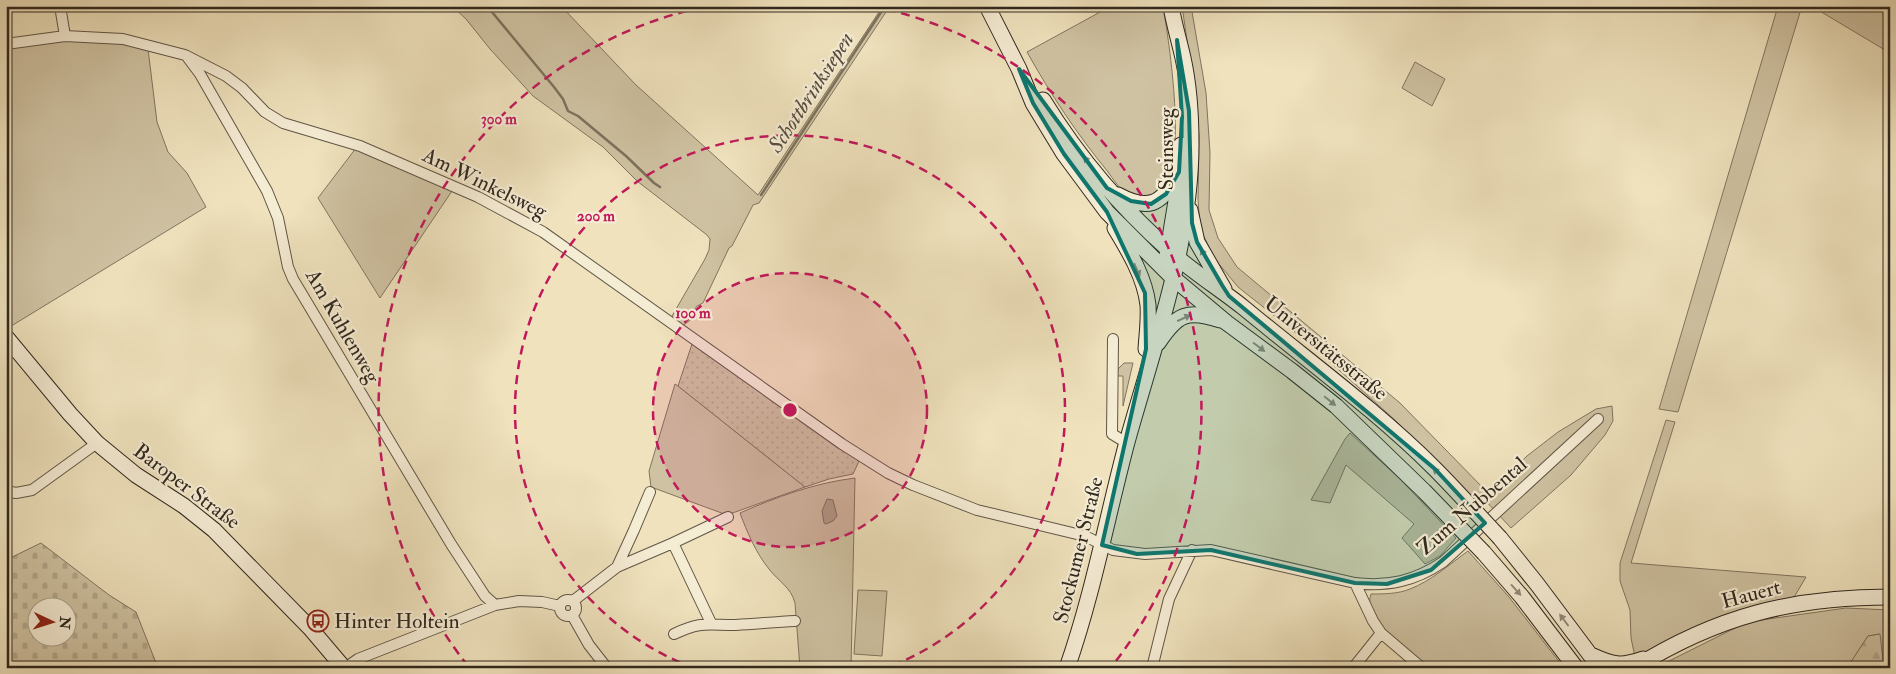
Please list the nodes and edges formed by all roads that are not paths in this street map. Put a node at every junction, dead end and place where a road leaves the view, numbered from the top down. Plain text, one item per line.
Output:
1 (60, 6) edge
2 (988, 6) edge
3 (1171, 6) edge
4 (65, 36) junction
5 (1177, 40) junction
6 (6, 44) edge
7 (185, 55) junction
8 (1019, 69) junction
9 (1179, 172) junction
10 (1107, 188) junction
11 (1188, 194) junction
12 (1107, 212) junction
13 (1172, 253) junction
14 (1168, 273) junction
15 (1229, 296) junction
16 (1227, 323) junction
17 (6, 337) edge
18 (1113, 339) dead end
19 (1150, 350) junction
20 (1598, 419) dead end
21 (97, 443) junction
22 (1127, 443) junction
23 (6, 491) edge
24 (650, 492) dead end
25 (728, 517) dead end
26 (673, 543) junction
27 (1102, 545) junction
28 (1192, 550) junction
29 (616, 567) junction
30 (1355, 583) junction
31 (1890, 598) edge
32 (573, 601) junction
33 (495, 605) junction
34 (560, 606) junction
35 (572, 615) junction
36 (795, 621) dead end
37 (711, 623) junction
38 (1381, 633) junction
39 (674, 634) dead end
40 (1654, 656) junction
41 (1596, 662) edge
42 (345, 668) edge
43 (607, 668) edge
44 (1067, 668) edge
45 (1152, 668) edge
46 (1353, 668) edge
47 (1422, 668) edge
48 (1576, 668) edge
49 (1634, 668) edge

1 - 4 street
2 - 8 main road, Universitätsstraße
3 - 5 main road, Steinsweg
4 - 6 street, Am Winkelsweg
4 - 7 street, Am Winkelsweg
5 - 9 main road, Steinsweg
5 - 11 main road, Steinsweg
7 - 27 street, Am Winkelsweg
7 - 33 street, Am Kuhlenweg
10 -> 8 main road, Universitätsstraße
8 - 12 main road, Universitätsstraße
9 - 10 main road
9 - 13 main road, Steinsweg
10 - 13 main road, Universitätsstraße
11 - 13 main road, Steinsweg
15 -> 11 main road
12 - 14 main road, Universitätsstraße
12 -> 19 main road
13 - 14 main road, Stockumer Straße
13 - 15 main road, Universitätsstraße
14 - 16 main road, Universitätsstraße
14 - 19 main road, Stockumer Straße
41 -> 15 main road, Universitätsstraße, bridge
19 -> 16 main road, Universitätsstraße
16 -> 48 main road, Universitätsstraße, bridge
17 - 21 main road, Baroper Straße
18 - 22 street
19 - 22 main road, Stockumer Straße
20 - 30 street, Zum Nubbental
21 - 23 street
21 - 42 main road, Baroper Straße
22 - 27 main road, Stockumer Straße
24 - 29 street
25 - 26 street
26 - 29 street
26 - 37 street
27 - 28 street, Zum Nubbental
27 - 44 main road, Stockumer Straße
28 - 30 street, Zum Nubbental
28 - 45 street
29 - 32 street
30 - 38 street
31 - 40 main road, Hauert
32 - 34 street
32 - 35 street
33 - 34 street
33 - 42 street
34 - 35 street
35 - 43 street
36 - 37 street
37 - 39 street
38 - 46 street
38 - 47 street
40 - 41 main road
40 - 49 main road, Hauert

